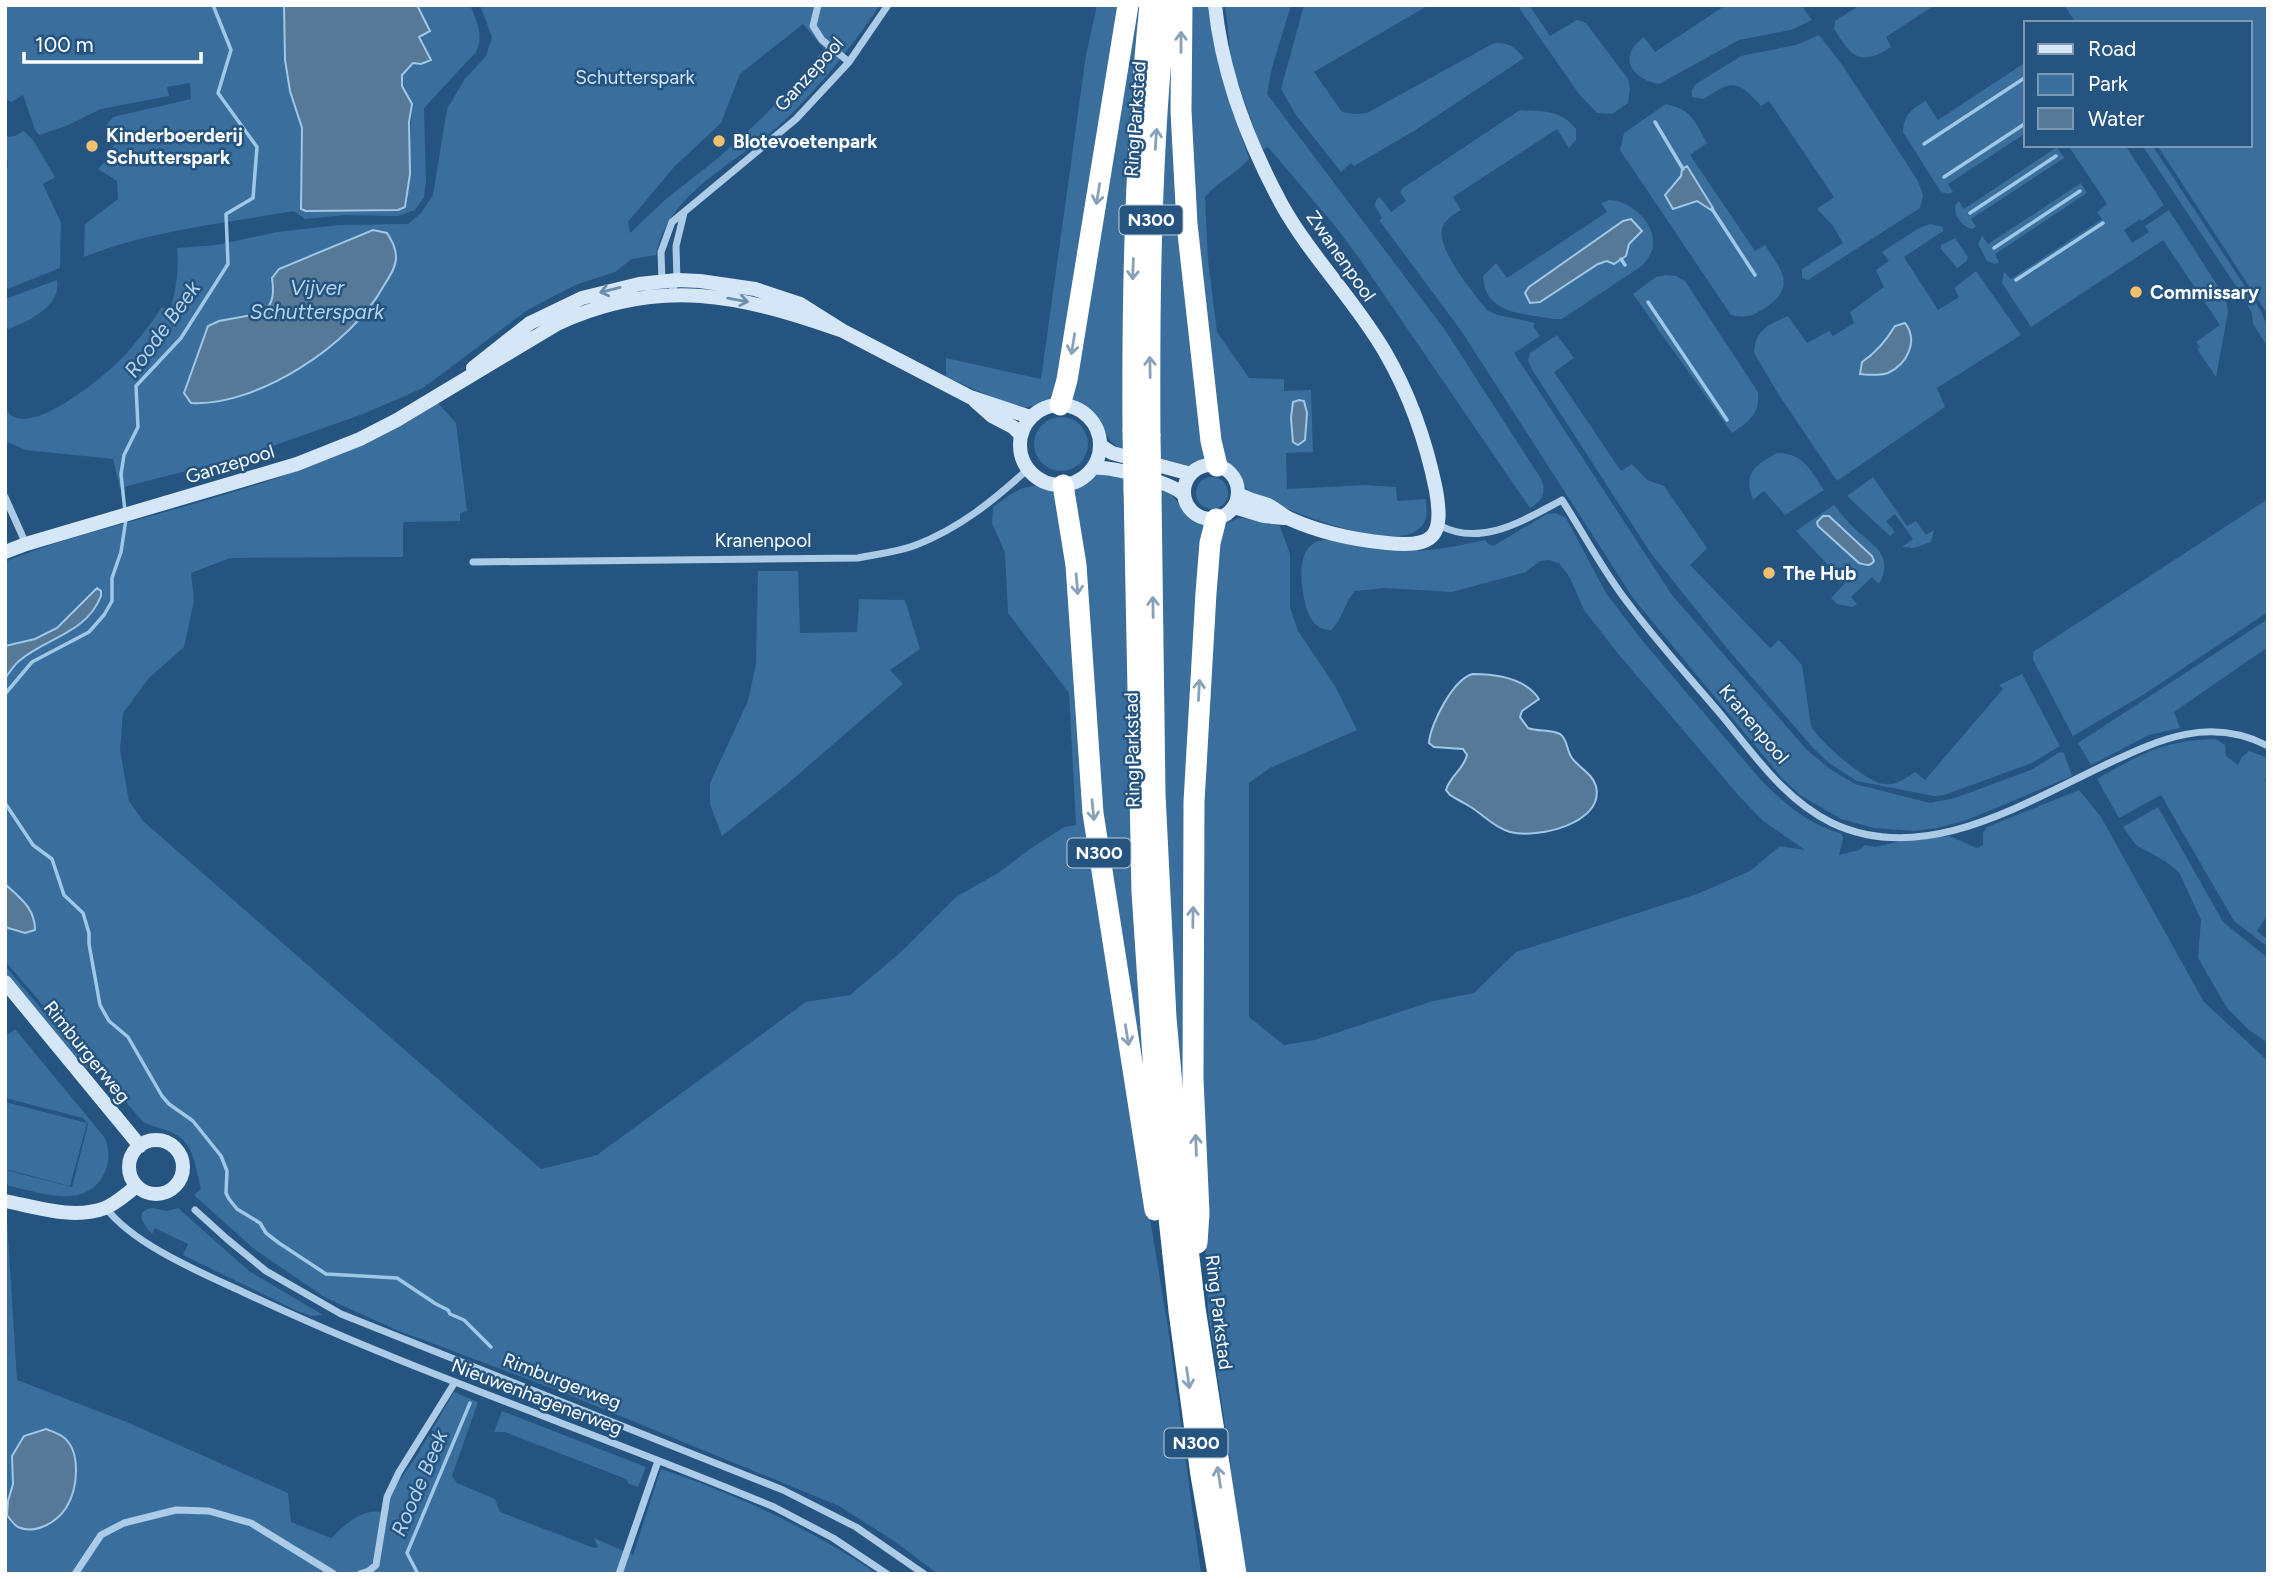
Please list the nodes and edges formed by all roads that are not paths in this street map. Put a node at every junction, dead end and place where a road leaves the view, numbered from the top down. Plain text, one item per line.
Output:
1 (818, 5) edge
2 (888, 5) edge
3 (1128, 5) edge
4 (1150, 5) edge
5 (1166, 5) edge
6 (1182, 5) edge
7 (1215, 5) edge
8 (849, 62) junction
9 (684, 212) junction
10 (677, 280) junction
11 (662, 281) junction
12 (670, 295) junction
13 (843, 331) junction
14 (454, 385) junction
15 (970, 397) junction
16 (1060, 405) junction
17 (1030, 417) junction
18 (1142, 432) junction
19 (1021, 435) junction
20 (1100, 444) junction
21 (1217, 466) junction
22 (1093, 468) junction
23 (1028, 470) junction
24 (1191, 474) junction
25 (1063, 485) junction
26 (1184, 495) junction
27 (5, 497) edge
28 (1236, 500) junction
29 (1216, 519) junction
30 (1439, 525) junction
31 (26, 544) junction
32 (5, 552) edge
33 (473, 562) dead end
34 (2268, 746) edge
35 (5, 982) edge
36 (140, 1146) junction
37 (137, 1185) junction
38 (5, 1201) edge
39 (105, 1208) junction
40 (195, 1210) dead end
41 (1187, 1309) junction
42 (455, 1382) junction
43 (658, 1461) junction
44 (75, 1574) edge
45 (334, 1574) edge
46 (360, 1574) edge
47 (619, 1574) edge
48 (887, 1574) edge
49 (924, 1574) edge
50 (1218, 1574) edge
51 (1236, 1574) edge

1 - 8 street
2 - 8 street, Ganzepool
3 -> 16 highway, N300
4 -> 18 highway, Ring Parkstad / N300
18 -> 5 highway, Ring Parkstad / N300
21 -> 6 highway, N300
7 - 30 main road, Zwanenpool
8 - 9 street, Ganzepool
9 - 10 street
9 - 11 street, Ganzepool
10 - 11 main road, Ganzepool
10 - 12 street
10 - 13 main road
11 - 12 street
11 -> 14 main road, Ganzepool
12 -> 13 main road
12 - 14 main road, Ganzepool
13 - 15 main road
14 - 31 main road, Ganzepool
15 - 17 main road
15 - 19 main road
16 - 17 main road
16 - 20 main road
17 - 19 main road
18 - 41 highway, Ring Parkstad / N300, bridge
19 - 23 main road
20 - 22 main road
20 - 24 main road
21 - 24 main road
21 - 28 main road
22 - 25 main road
22 - 26 main road
23 - 25 main road
23 - 33 street, Kranenpool
24 - 26 main road
25 -> 41 highway, N300
26 - 29 main road
27 - 31 street
28 - 29 main road
28 - 30 main road
41 -> 29 highway, N300
30 - 34 street, Kranenpool
31 - 32 main road, Ganzepool
35 - 36 main road, Rimburgerweg
36 - 37 main road
36 - 37 main road
37 - 39 main road
38 - 39 main road
39 - 42 street, Nieuwenhagenerweg
40 - 49 street, Rimburgerweg
41 -> 50 highway, Ring Parkstad / N300
51 -> 41 highway, Ring Parkstad / N300
42 - 43 street, Nieuwenhagenerweg
42 - 46 street
43 - 47 street
43 - 48 street, Nieuwenhagenerweg
44 - 45 street

